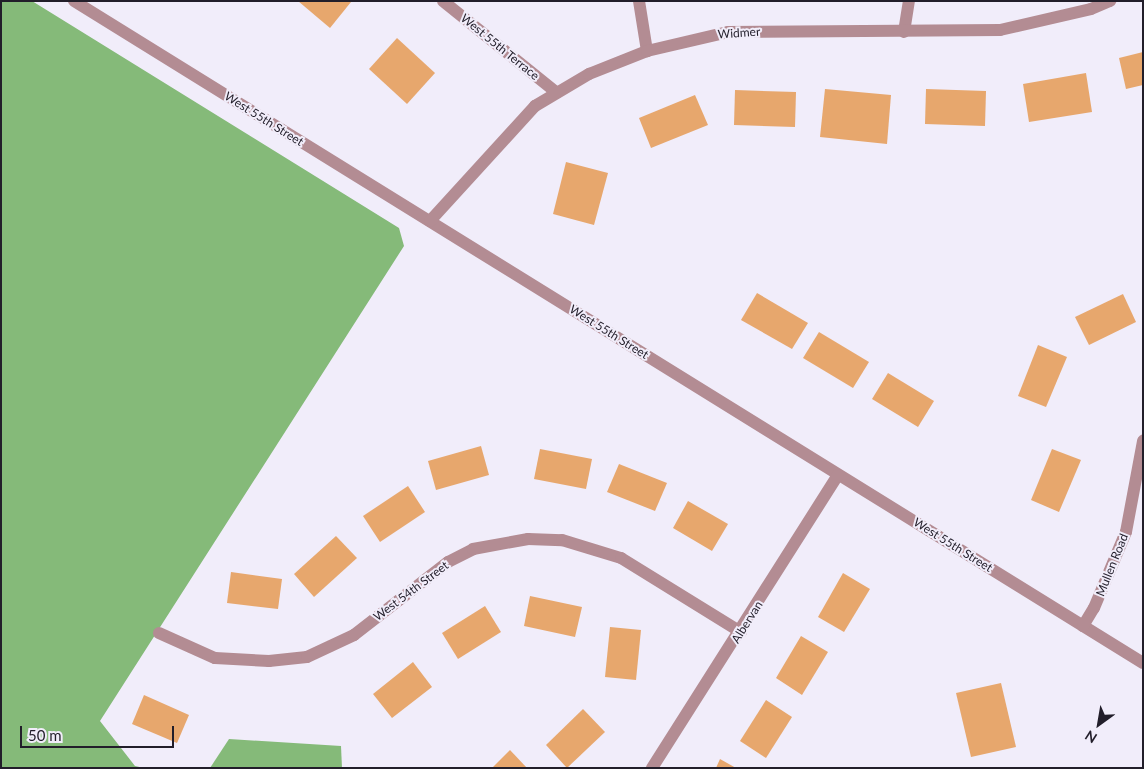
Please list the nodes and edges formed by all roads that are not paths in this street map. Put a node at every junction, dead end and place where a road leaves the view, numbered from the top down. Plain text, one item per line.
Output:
1 (74, 1) edge
2 (443, 1) edge
3 (639, 1) edge
4 (909, 1) edge
5 (1110, 1) edge
6 (904, 32) junction
7 (647, 51) junction
8 (557, 93) junction
9 (430, 221) junction
10 (1143, 441) edge
11 (838, 474) junction
12 (1083, 626) junction
13 (740, 632) junction
14 (159, 633) dead end
15 (1143, 663) edge
16 (652, 768) edge

1 - 9 street, West 55th Street
2 - 8 street, West 55th Terrace
3 - 7 street
4 - 6 street
5 - 6 street, Widmer
6 - 7 street, Widmer
7 - 8 street, Widmer
8 - 9 street, Widmer
9 - 11 street, West 55th Street
10 - 12 street, Mullen Road
11 - 12 street, West 55th Street
11 - 13 street, Albervan
12 - 15 street, West 55th Street
13 - 14 street, West 54th Street
13 - 16 street, Albervan

